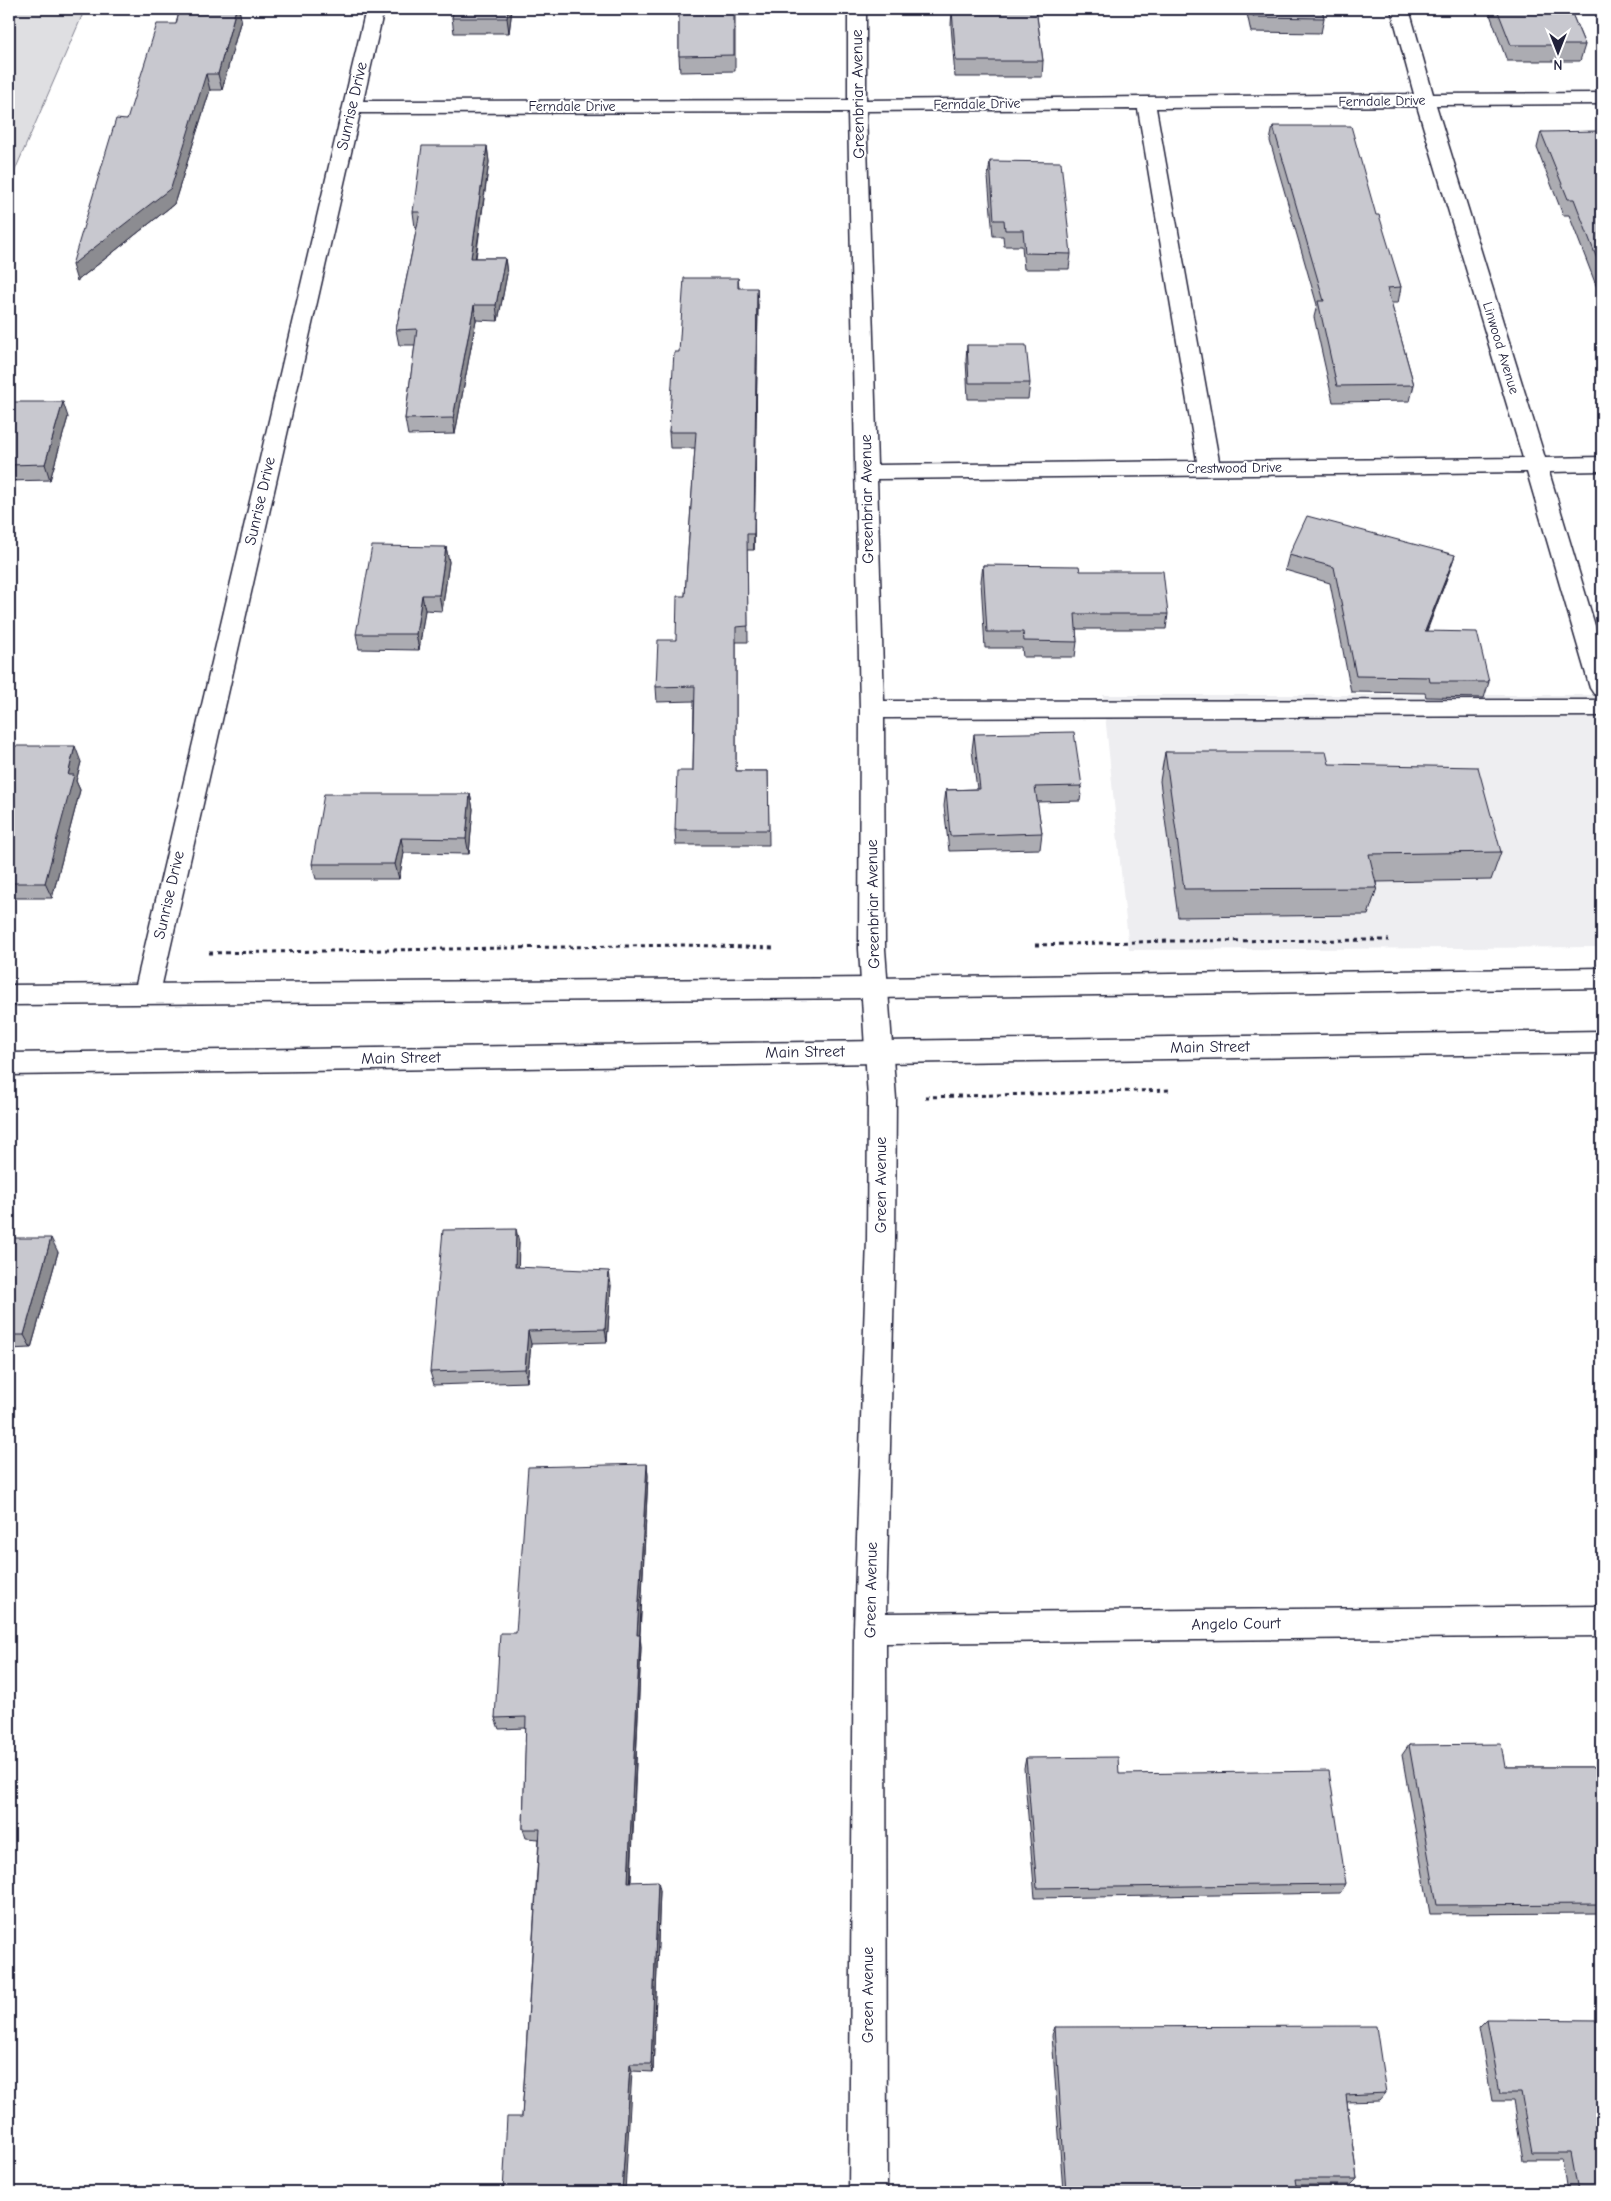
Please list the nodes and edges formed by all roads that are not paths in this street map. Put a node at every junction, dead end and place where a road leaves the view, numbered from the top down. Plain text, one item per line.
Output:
1 (375, 9) edge
2 (857, 9) edge
3 (1400, 9) edge
4 (1602, 98) edge
5 (1425, 100) junction
6 (1146, 103) junction
7 (857, 106) junction
8 (352, 107) junction
9 (1536, 464) junction
10 (1602, 464) edge
11 (1209, 468) junction
12 (867, 472) junction
13 (1602, 688) edge
14 (1602, 708) edge
15 (872, 710) junction
16 (1602, 978) edge
17 (874, 988) junction
18 (147, 993) junction
19 (9, 995) edge
20 (1602, 1042) edge
21 (879, 1051) junction
22 (9, 1064) edge
23 (1602, 1621) edge
24 (870, 1628) junction
25 (868, 2192) edge

1 - 8 street, Sunrise Drive
2 - 7 street, Greenbriar Avenue
3 - 5 street, Linwood Avenue
4 - 5 street, Ferndale Drive
5 - 6 street, Ferndale Drive
5 - 9 street, Linwood Avenue
6 - 7 street, Ferndale Drive
6 - 11 street
7 - 8 street, Ferndale Drive
7 - 12 street, Greenbriar Avenue
8 - 18 street, Sunrise Drive
9 - 10 street, Crestwood Drive
9 - 11 street, Crestwood Drive
9 - 13 street, Linwood Avenue
11 - 12 street, Crestwood Drive
12 - 15 street, Greenbriar Avenue
14 - 15 street
15 - 17 street, Greenbriar Avenue
16 - 17 street
17 - 18 street
17 - 21 street, Green Avenue
18 - 19 street
20 - 21 street, Main Street
21 - 22 street, Main Street
21 - 24 street, Green Avenue
23 - 24 street, Angelo Court
24 - 25 street, Green Avenue

